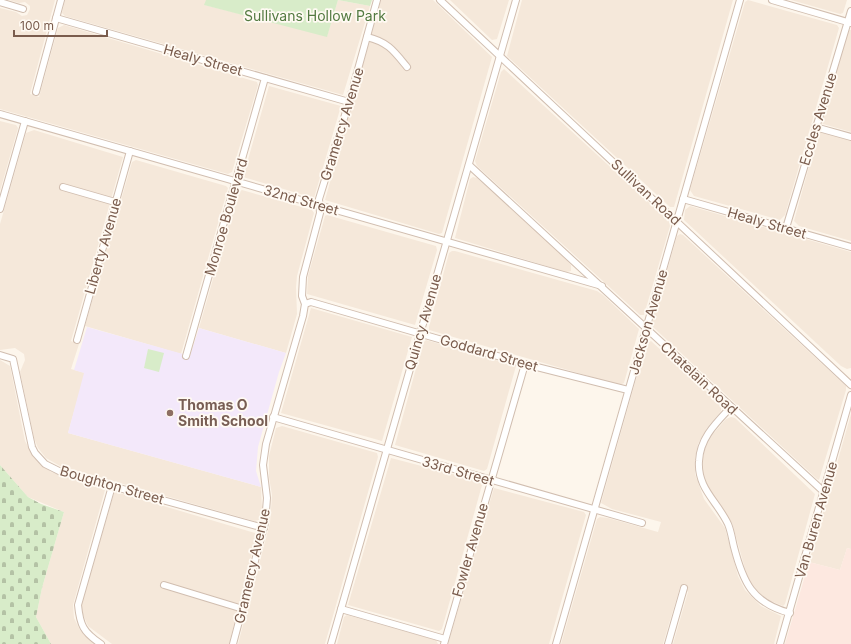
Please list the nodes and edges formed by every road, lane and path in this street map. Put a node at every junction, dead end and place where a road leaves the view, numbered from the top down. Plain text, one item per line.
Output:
1 (61, 0) edge
2 (377, 0) edge
3 (440, 0) edge
4 (516, 0) edge
5 (740, 0) edge
6 (772, 0) edge
7 (0, 2) edge
8 (23, 9) dead end
9 (851, 11) edge
10 (56, 18) junction
11 (849, 23) edge
12 (367, 37) junction
13 (499, 56) junction
14 (407, 67) dead end
15 (265, 78) junction
16 (36, 92) dead end
17 (349, 102) junction
18 (0, 114) edge
19 (25, 121) junction
20 (815, 127) junction
21 (851, 137) edge
22 (130, 151) junction
23 (469, 165) junction
24 (236, 182) junction
25 (63, 187) dead end
26 (683, 199) junction
27 (115, 202) junction
28 (320, 206) junction
29 (0, 209) edge
30 (677, 221) junction
31 (786, 228) junction
32 (446, 242) junction
33 (851, 247) edge
34 (602, 286) junction
35 (305, 304) junction
36 (646, 329) junction
37 (420, 334) junction
38 (77, 340) dead end
39 (0, 355) edge
40 (186, 356) dead end
41 (525, 364) junction
42 (851, 385) edge
43 (628, 390) junction
44 (851, 395) edge
45 (731, 407) junction
46 (273, 417) junction
47 (386, 450) junction
48 (490, 480) junction
49 (112, 486) junction
50 (824, 492) junction
51 (594, 509) junction
52 (642, 523) dead end
53 (264, 528) junction
54 (164, 585) dead end
55 (684, 588) dead end
56 (243, 609) junction
57 (341, 609) junction
58 (790, 613) junction
59 (444, 642) edge
60 (101, 644) edge
61 (233, 644) edge
62 (331, 644) edge
63 (556, 644) edge
64 (668, 644) edge
65 (780, 644) edge

1 - 10 street
2 - 12 street, Gramercy Avenue
3 - 13 street, Sullivan Road
4 - 13 street, Quincy Avenue
5 - 26 street, Jackson Avenue
6 - 11 street
7 - 8 street
9 - 11 street, Eccles Avenue
10 - 15 street, Healy Street
10 - 16 street
11 - 20 street, Eccles Avenue
12 - 14 street
12 - 17 street, Gramercy Avenue
13 - 23 street, Quincy Avenue
13 - 30 street, Sullivan Road
15 - 17 street, Healy Street
15 - 24 street, Monroe Boulevard
17 - 28 street, Gramercy Avenue
18 - 19 street, 32nd Street
19 - 22 street, 32nd Street
19 - 29 street
20 - 21 street
20 - 31 street, Eccles Avenue
22 - 24 street, 32nd Street
22 - 27 street, Liberty Avenue
23 - 32 street, Quincy Avenue
23 - 34 street, Chatelain Road
24 - 28 street, 32nd Street
24 - 40 street, Monroe Boulevard
25 - 27 street
26 - 30 street, Jackson Avenue
26 - 31 street, Healy Street
27 - 38 street, Liberty Avenue
28 - 32 street, 32nd Street
28 - 35 street, Gramercy Avenue
30 - 36 street, Jackson Avenue
30 - 42 street, Sullivan Road
31 - 33 street, Healy Street
32 - 34 street, 32nd Street
32 - 37 street, Quincy Avenue
34 - 36 street, Chatelain Road
35 - 37 street, Goddard Street
35 - 46 street, Gramercy Avenue
36 - 43 street, Jackson Avenue
36 - 45 street, Chatelain Road
37 - 41 street, Goddard Street
37 - 47 street, Quincy Avenue
39 - 49 street, Boughton Street
41 - 43 street, Goddard Street
41 - 48 street, Fowler Avenue
43 - 51 street, Jackson Avenue
44 - 50 street, Van Buren Avenue
45 - 50 street, Chatelain Road
45 - 58 street
46 - 47 street, 33rd Street
46 - 53 street, Gramercy Avenue
47 - 48 street, 33rd Street
47 - 57 street, Quincy Avenue
48 - 51 street, 33rd Street
48 - 59 street, Fowler Avenue
49 - 53 street, Boughton Street
49 - 60 street
50 - 58 street, Van Buren Avenue
51 - 52 street, 33rd Street
51 - 63 street, Jackson Avenue
53 - 56 street, Gramercy Avenue
54 - 56 street
55 - 64 street
56 - 61 street, Gramercy Avenue
57 - 59 street
57 - 62 street, Quincy Avenue
58 - 65 street, Van Buren Avenue

